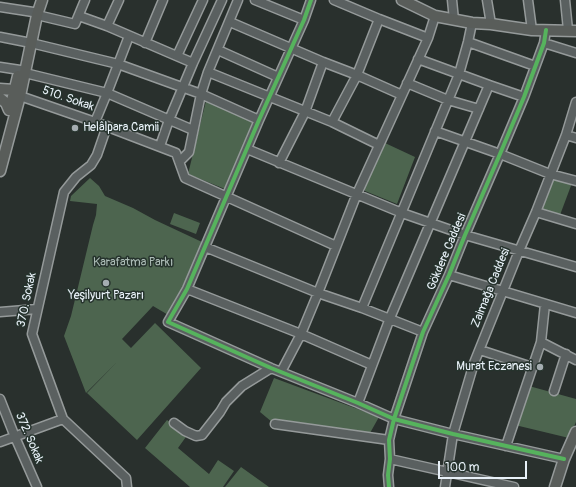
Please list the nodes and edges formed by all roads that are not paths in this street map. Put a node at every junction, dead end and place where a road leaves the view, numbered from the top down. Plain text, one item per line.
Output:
1 (36, 0) edge
2 (42, 0) edge
3 (85, 0) edge
4 (119, 0) edge
5 (163, 0) edge
6 (203, 0) edge
7 (222, 0) edge
8 (238, 0) edge
9 (255, 0) edge
10 (311, 0) edge
11 (334, 0) edge
12 (402, 0) edge
13 (452, 0) edge
14 (487, 0) edge
15 (528, 0) edge
16 (565, 0) edge
17 (0, 7) edge
18 (35, 14) junction
19 (79, 16) junction
20 (435, 16) junction
21 (379, 19) junction
22 (304, 20) junction
23 (454, 20) junction
24 (230, 22) junction
25 (472, 24) junction
26 (491, 24) junction
27 (107, 26) junction
28 (532, 30) junction
29 (546, 30) junction
30 (572, 30) edge
31 (129, 36) junction
32 (0, 37) edge
33 (428, 38) junction
34 (28, 42) junction
35 (468, 42) junction
36 (145, 43) junction
37 (544, 43) junction
38 (291, 48) junction
39 (218, 50) junction
40 (576, 53) edge
41 (177, 56) junction
42 (418, 59) junction
43 (323, 62) junction
44 (193, 63) junction
45 (118, 64) junction
46 (535, 66) junction
47 (0, 67) edge
48 (23, 72) junction
49 (208, 72) junction
50 (459, 74) junction
51 (357, 75) junction
52 (278, 77) junction
53 (407, 83) junction
54 (489, 85) junction
55 (183, 88) junction
56 (0, 89) edge
57 (107, 93) junction
58 (16, 94) junction
59 (201, 94) junction
60 (402, 95) junction
61 (0, 97) edge
62 (270, 97) junction
63 (524, 97) junction
64 (448, 100) junction
65 (576, 102) edge
66 (480, 109) junction
67 (9, 110) junction
68 (305, 112) junction
69 (169, 120) junction
70 (259, 120) junction
71 (94, 122) junction
72 (332, 122) junction
73 (107, 126) junction
74 (193, 130) junction
75 (435, 131) junction
76 (566, 135) junction
77 (576, 138) edge
78 (465, 142) junction
79 (379, 145) junction
80 (160, 146) junction
81 (0, 148) edge
82 (247, 150) junction
83 (500, 154) junction
84 (180, 161) junction
85 (279, 163) junction
86 (0, 171) edge
87 (550, 174) junction
88 (576, 181) edge
89 (356, 196) junction
90 (226, 197) junction
91 (536, 212) junction
92 (402, 214) junction
93 (431, 223) junction
94 (576, 224) edge
95 (465, 235) junction
96 (336, 246) junction
97 (205, 247) junction
98 (519, 251) junction
99 (576, 267) edge
100 (449, 275) junction
101 (187, 289) junction
102 (503, 291) junction
103 (318, 293) junction
104 (545, 304) junction
105 (362, 308) junction
106 (37, 309) junction
107 (0, 312) edge
108 (576, 313) edge
109 (390, 318) junction
110 (423, 332) junction
111 (300, 334) junction
112 (541, 342) junction
113 (480, 350) junction
114 (566, 354) junction
115 (576, 360) edge
116 (372, 365) junction
117 (532, 367) junction
118 (271, 368) junction
119 (281, 372) junction
120 (554, 391) dead end
121 (0, 399) edge
122 (358, 403) junction
123 (63, 419) junction
124 (394, 419) junction
125 (174, 422) dead end
126 (275, 424) dead end
127 (576, 432) edge
128 (454, 434) junction
129 (15, 437) junction
130 (389, 440) junction
131 (0, 442) edge
132 (506, 446) junction
133 (573, 449) edge
134 (390, 459) junction
135 (564, 459) junction
136 (448, 472) junction
137 (37, 487) edge
138 (127, 487) edge
139 (389, 487) edge
140 (444, 487) edge
141 (514, 487) edge
142 (555, 487) edge

1 - 18 main road
2 - 18 main road
3 - 19 street
4 - 27 street
5 - 36 street
6 - 41 street
7 - 44 street
8 - 24 street
9 - 22 street
10 - 22 street
11 - 21 street
12 - 20 main road
13 - 23 street
14 - 26 street
15 - 28 street
16 - 30 street
17 - 18 street
18 - 19 street
18 - 34 main road
19 - 27 street
20 - 23 main road
20 - 33 street
21 - 33 street
21 - 51 street
22 - 38 street
23 - 25 main road
24 - 38 street
24 - 39 street
25 - 26 main road
25 - 35 street
26 - 28 main road
27 - 31 street
28 - 29 main road
29 - 30 main road
29 - 37 street, Gökdere Caddesi
31 - 36 street
31 - 45 street
32 - 34 street
33 - 42 street
34 - 45 street
34 - 48 main road
35 - 46 street
35 - 50 street
36 - 41 street
37 - 40 street
37 - 46 street, Gökdere Caddesi
38 - 43 street
38 - 52 street
39 - 49 street
39 - 52 street
41 - 44 street
42 - 50 street
42 - 53 street
43 - 51 street
43 - 68 street
44 - 55 street
45 - 55 street
45 - 57 street
46 - 63 street, Gökdere Caddesi
47 - 48 street
48 - 57 street
48 - 58 main road
49 - 59 street
49 - 62 street
50 - 54 street
50 - 64 street
51 - 60 street
51 - 72 street
52 - 62 street
53 - 60 street
53 - 64 street
54 - 63 street
54 - 66 street
55 - 59 street
55 - 69 street
56 - 58 main road, 510. Sokak
57 - 69 street
57 - 71 street
58 - 61 main road, 510. Sokak
58 - 67 main road
58 - 71 street, 510. Sokak
58 - 86 main road
59 - 70 street
59 - 74 street
60 - 79 street
61 - 67 main road
62 - 68 street
62 - 70 street
63 - 83 street, Gökdere Caddesi
64 - 66 street
64 - 75 street
65 - 76 street, Zaimağa Caddesi
66 - 78 street
67 - 81 main road
68 - 72 street
68 - 85 street
69 - 74 street
69 - 80 street
70 - 82 street
71 - 73 street, 510. Sokak
72 - 79 street
73 - 80 street, 510. Sokak
73 - 106 street, 370. Sokak
74 - 84 street
75 - 78 street
75 - 92 street
76 - 77 street
76 - 87 street, Zaimağa Caddesi
78 - 83 street
78 - 93 street
79 - 89 street
80 - 84 street, 510. Sokak
82 - 85 street
82 - 90 street
83 - 87 street
83 - 95 street, Gökdere Caddesi
84 - 90 street, 510. Sokak
85 - 89 street
87 - 88 street
87 - 91 street, Zaimağa Caddesi
89 - 92 street
89 - 96 street
90 - 96 street, 510. Sokak
90 - 97 street
91 - 94 street
91 - 98 street, Zaimağa Caddesi
92 - 93 street
92 - 105 street
93 - 95 street
93 - 109 street
95 - 98 street
95 - 100 street, Gökdere Caddesi
96 - 103 street
97 - 101 street
97 - 103 street
98 - 99 street
98 - 102 street, Zaimağa Caddesi
100 - 102 street
100 - 110 street, Gökdere Caddesi
101 - 111 street
101 - 118 street
102 - 104 street
102 - 113 street, Zaimağa Caddesi
103 - 105 street
103 - 111 street
104 - 108 street
104 - 112 street
105 - 109 street
106 - 107 street
106 - 123 street, 370. Sokak
109 - 110 street
109 - 116 street
110 - 124 street, Gökdere Caddesi
111 - 116 street
111 - 119 street
112 - 114 street
112 - 117 street
113 - 117 street
113 - 128 street, Zaimağa Caddesi
114 - 115 street
114 - 120 street
116 - 122 street
117 - 132 street
118 - 119 street
118 - 125 street
119 - 122 street
121 - 129 street, 372. Sokak
122 - 124 street
123 - 129 street
123 - 138 street, 370. Sokak
124 - 128 street
124 - 130 street, Gökdere Caddesi
126 - 130 street
127 - 133 main road
128 - 132 street
128 - 136 street, Zaimağa Caddesi
129 - 131 street
129 - 137 street, 372. Sokak
130 - 134 street, Gökdere Caddesi
132 - 135 street
133 - 135 main road
134 - 136 street
134 - 139 street, Gökdere Caddesi
135 - 142 main road
136 - 140 street, Zaimağa Caddesi
136 - 141 street

